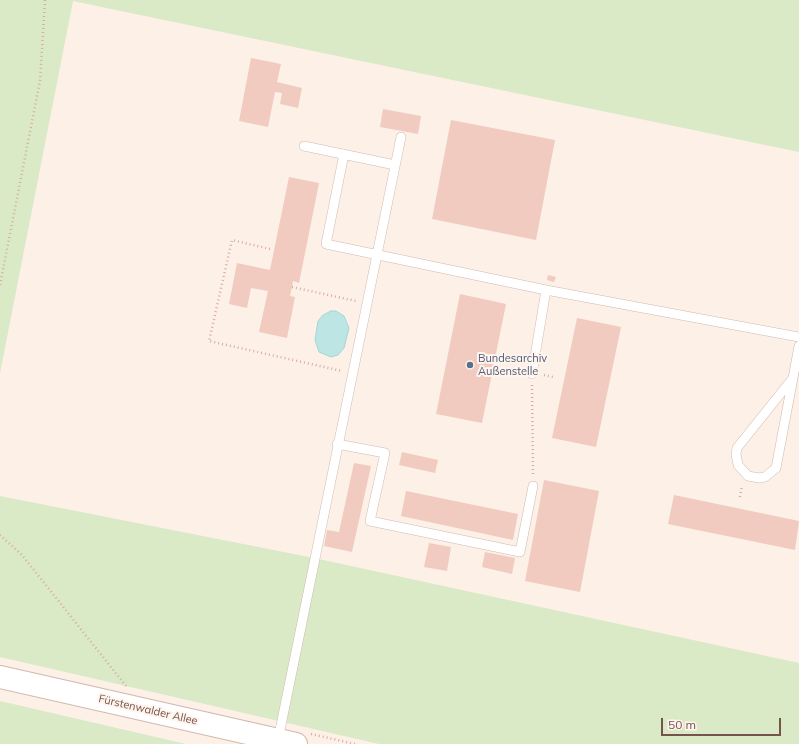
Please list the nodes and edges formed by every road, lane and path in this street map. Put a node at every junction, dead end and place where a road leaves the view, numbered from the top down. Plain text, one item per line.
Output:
1 (46, 0) edge
2 (401, 137) dead end
3 (304, 146) dead end
4 (344, 154) junction
5 (395, 164) junction
6 (270, 249) dead end
7 (376, 255) junction
8 (0, 285) edge
9 (292, 287) dead end
10 (546, 290) junction
11 (366, 303) junction
12 (799, 337) edge
13 (799, 346) edge
14 (352, 374) junction
15 (532, 374) joint
16 (793, 378) junction
17 (337, 444) junction
18 (533, 486) joint
19 (0, 535) edge
20 (0, 676) edge
21 (128, 688) dead end
22 (285, 737) edge
23 (355, 744) edge

1 - 8 path
2 - 5 lane
3 - 4 lane
4 - 5 lane
4 - 7 lane
5 - 7 lane
6 - 14 path
7 - 10 lane
7 - 11 lane
9 - 11 path
10 - 12 lane
10 - 15 lane
11 - 14 lane
13 - 16 lane
14 - 17 lane
15 - 18 path
16 - 16 lane
17 - 18 lane
17 - 22 lane
19 - 21 path
20 - 22 main road, Fürstenwalder Allee
22 - 23 path

